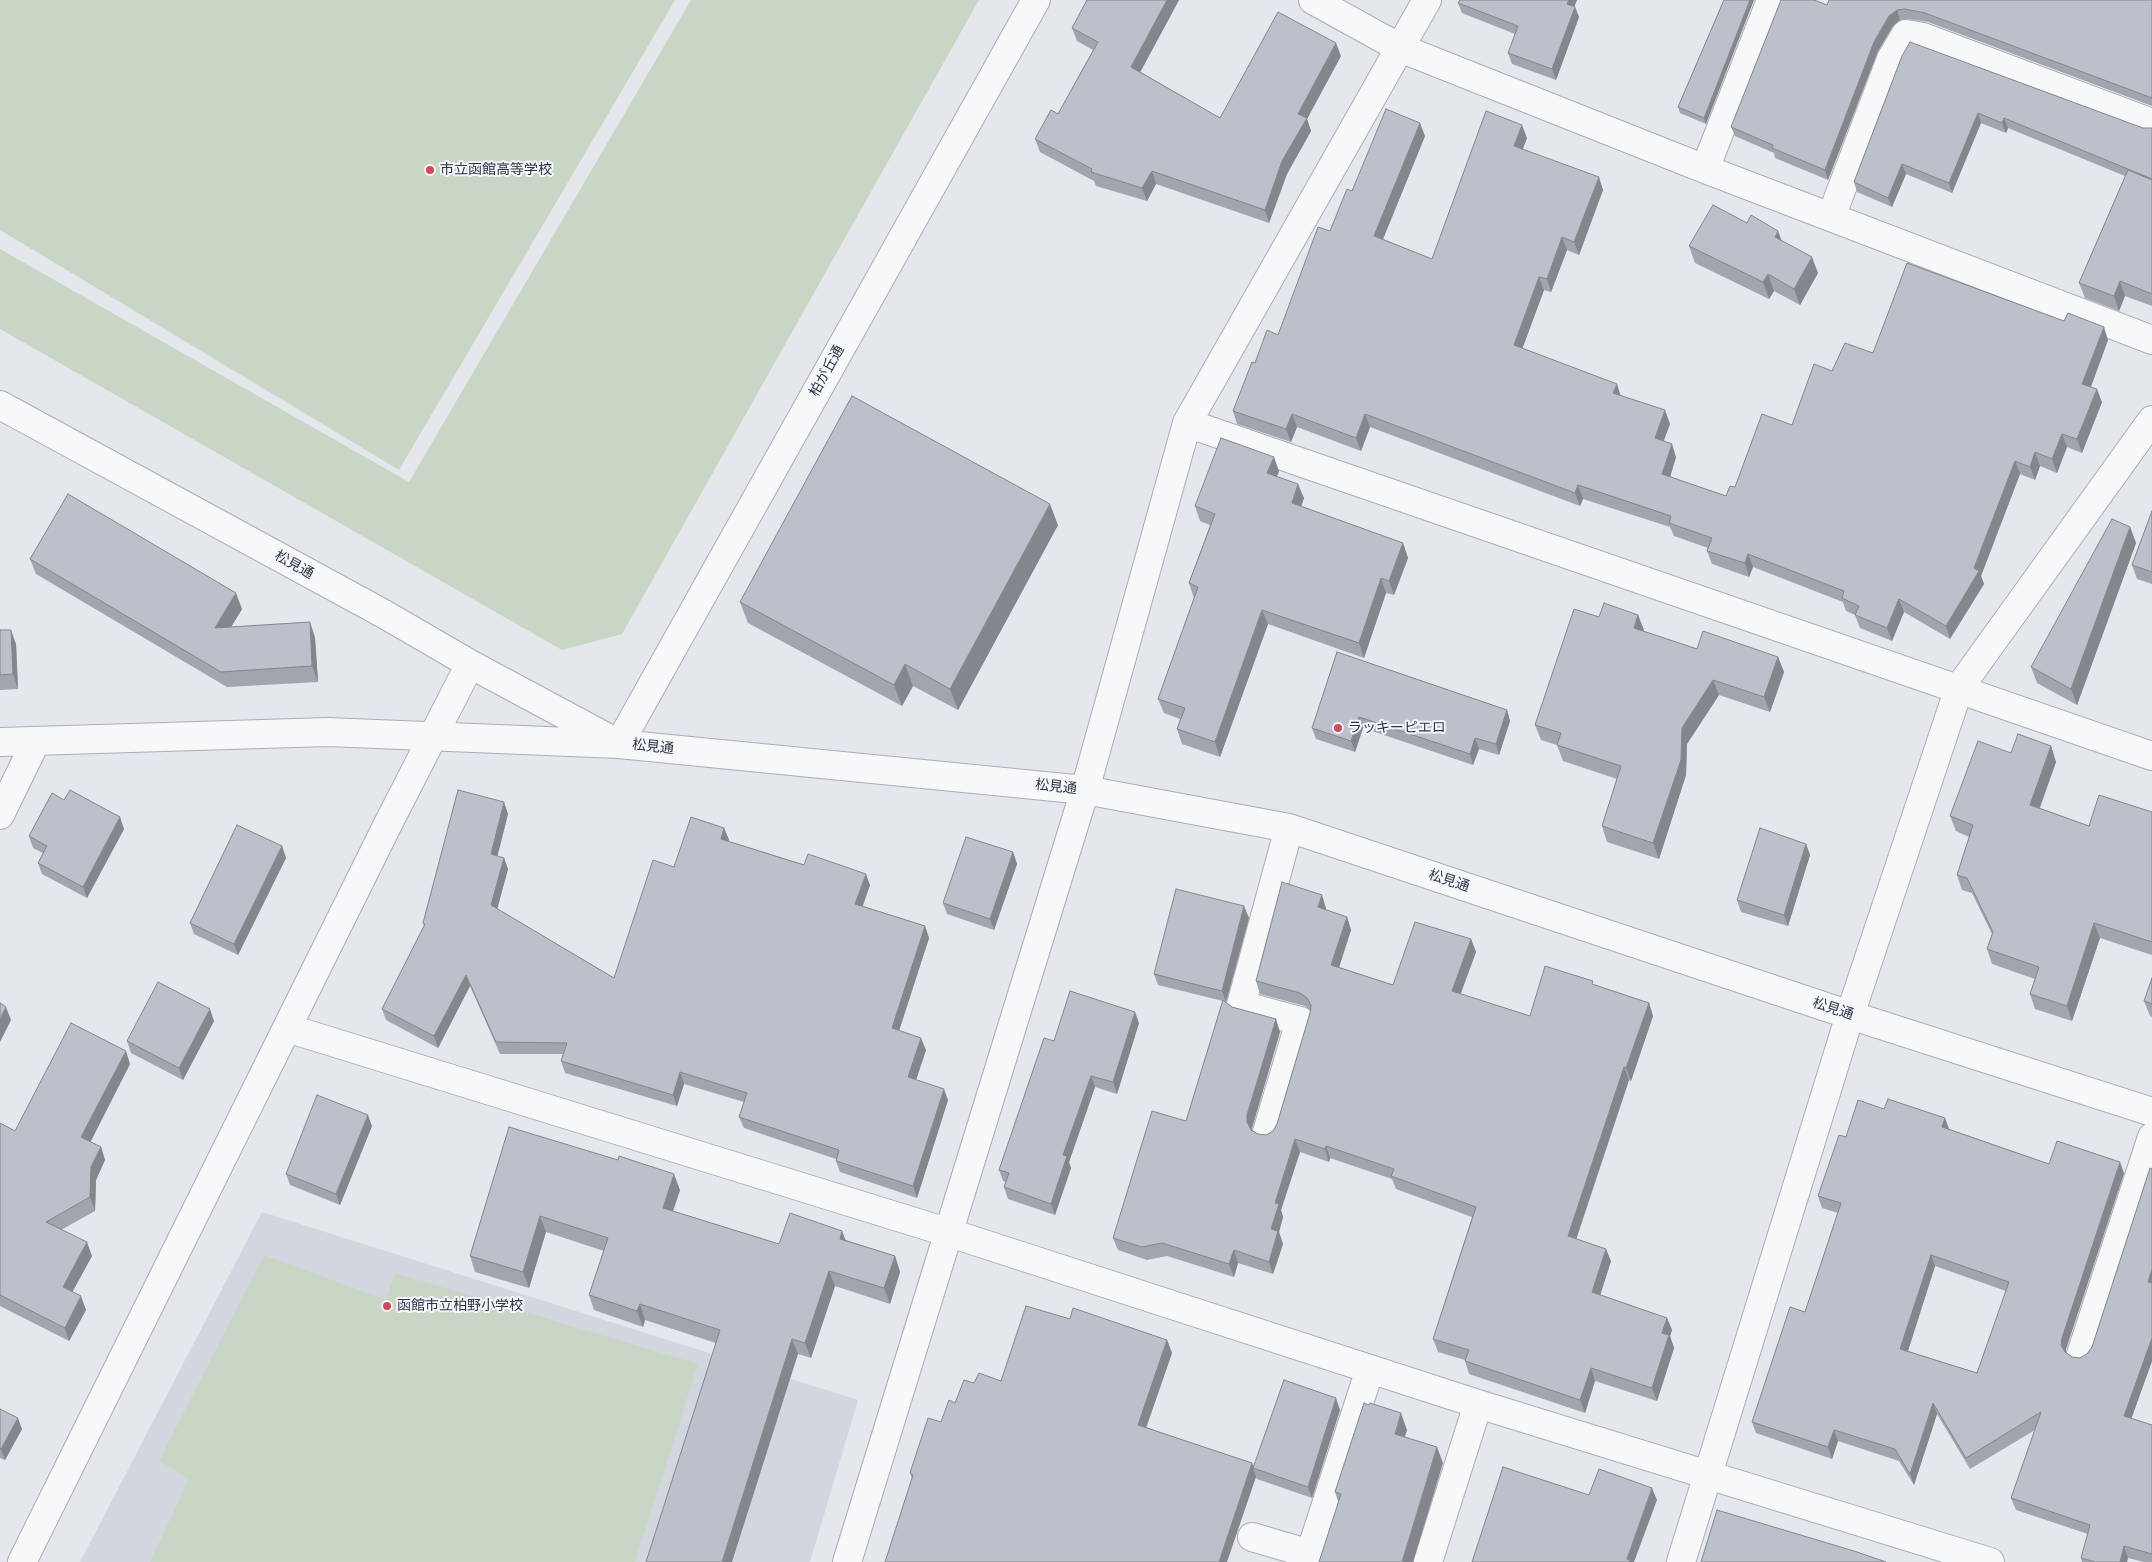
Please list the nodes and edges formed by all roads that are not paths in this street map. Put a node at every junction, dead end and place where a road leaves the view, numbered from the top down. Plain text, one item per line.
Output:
1 (1036, 0) edge
2 (1314, 0) edge
3 (1427, 0) edge
4 (1772, 0) edge
5 (1400, 48) junction
6 (2152, 123) edge
7 (1705, 168) junction
8 (1831, 217) junction
9 (2152, 340) edge
10 (0, 405) edge
11 (2152, 420) edge
12 (1187, 423) junction
13 (470, 664) junction
14 (1959, 688) junction
15 (433, 736) junction
16 (36, 741) junction
17 (0, 742) edge
18 (619, 744) junction
19 (2152, 756) edge
20 (1085, 790) junction
21 (0, 815) edge
22 (1289, 828) junction
23 (1850, 1015) junction
24 (287, 1028) junction
25 (2152, 1112) edge
26 (1267, 1132) edge
27 (2152, 1137) edge
28 (950, 1233) junction
29 (2080, 1354) dead end
30 (1370, 1369) junction
31 (1478, 1404) junction
32 (1709, 1474) junction
33 (1252, 1537) dead end
34 (22, 1562) edge
35 (846, 1562) edge
36 (1428, 1562) edge
37 (1681, 1562) edge
38 (1990, 1562) edge

1 - 18 street, 柏が丘通
2 - 5 street
3 - 5 street
4 - 7 street
5 - 7 street
5 - 12 street
6 - 8 street
7 - 8 street
8 - 9 street
10 - 13 street, 松見通
11 - 14 street
12 - 14 street
12 - 20 street
13 - 15 street
13 - 18 street, 松見通
14 - 19 street
14 - 23 street
15 - 16 street
15 - 18 street
15 - 24 street
16 - 17 street
16 - 21 street
18 - 20 street, 松見通
20 - 22 street, 松見通
20 - 28 street
22 - 23 street, 松見通
22 - 26 street
23 - 25 street, 松見通
23 - 32 street
24 - 28 street
24 - 34 street
27 - 29 street
28 - 30 street
28 - 35 street
30 - 31 street
30 - 33 street
31 - 32 street
31 - 36 street
32 - 37 street
32 - 38 street

